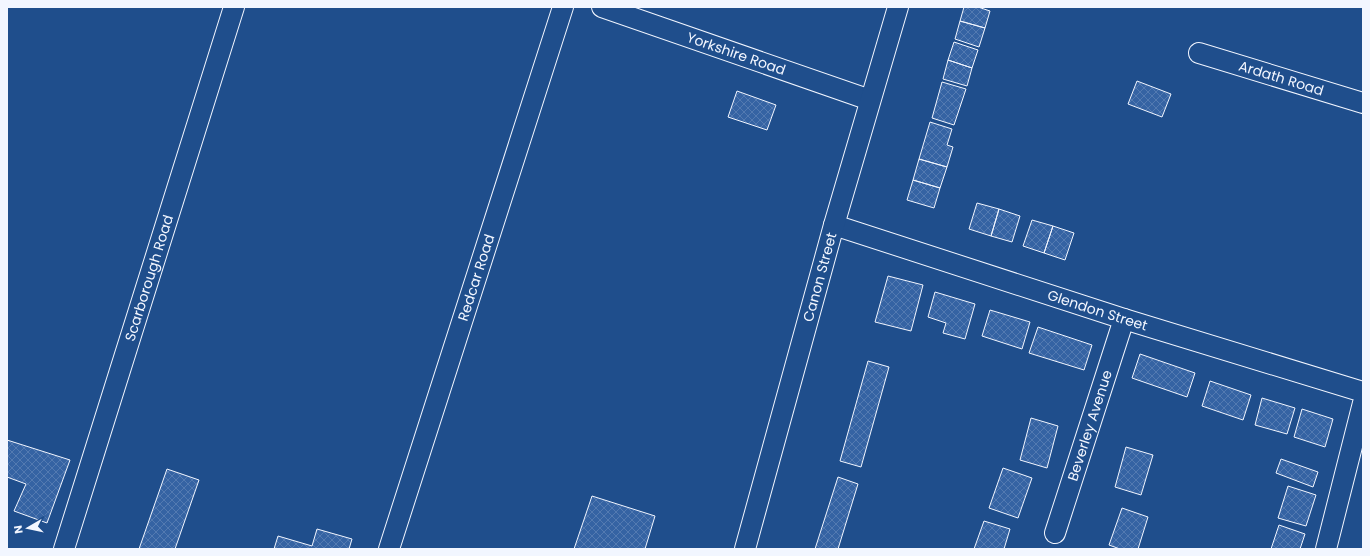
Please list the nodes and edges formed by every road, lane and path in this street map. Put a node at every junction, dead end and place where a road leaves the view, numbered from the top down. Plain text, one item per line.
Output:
1 (234, 7) edge
2 (563, 7) edge
3 (602, 7) edge
4 (898, 7) edge
5 (1199, 53) dead end
6 (870, 100) junction
7 (1363, 103) edge
8 (834, 225) junction
9 (1124, 319) junction
10 (1363, 392) edge
11 (1363, 403) edge
12 (1055, 533) dead end
13 (64, 549) edge
14 (389, 549) edge
15 (745, 549) edge
16 (1326, 549) edge

1 - 13 street, Scarborough Road
2 - 14 street, Redcar Road
3 - 6 street, Yorkshire Road
4 - 6 street, Canon Street
5 - 7 street, Ardath Road
6 - 8 street, Canon Street
8 - 9 street, Glendon Street
8 - 15 street, Canon Street
9 - 10 street, Glendon Street
9 - 12 street, Beverley Avenue
11 - 16 street

